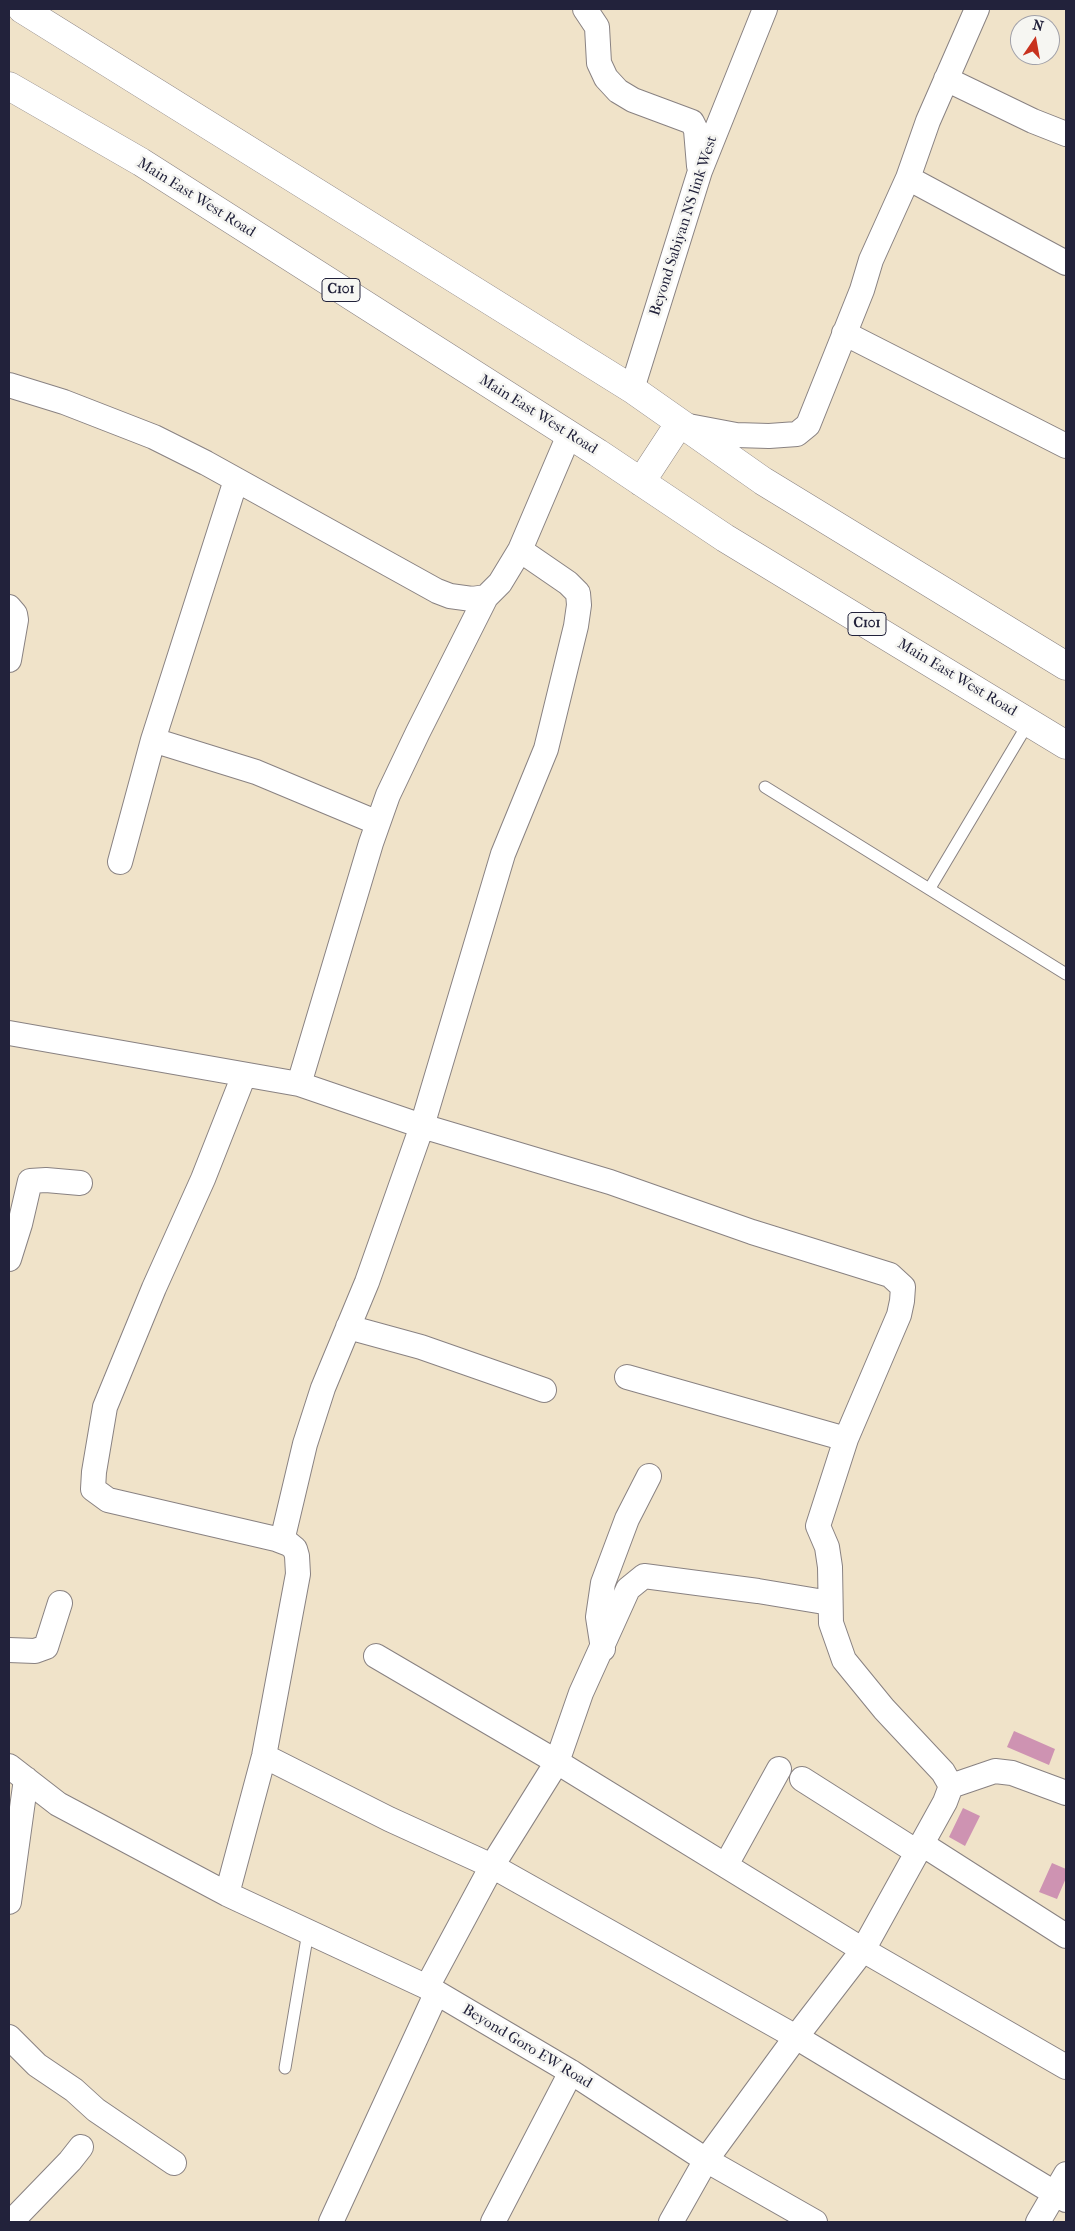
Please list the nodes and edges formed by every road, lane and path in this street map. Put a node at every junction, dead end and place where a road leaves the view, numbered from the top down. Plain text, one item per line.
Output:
1 (22, 9) edge
2 (587, 9) edge
3 (766, 9) edge
4 (977, 9) edge
5 (946, 80) junction
6 (9, 86) edge
7 (1066, 134) edge
8 (700, 170) junction
9 (908, 178) junction
10 (1066, 263) edge
11 (844, 333) junction
12 (9, 385) edge
13 (632, 389) junction
14 (679, 424) junction
15 (569, 435) junction
16 (1066, 446) edge
17 (236, 480) junction
18 (641, 482) junction
19 (520, 550) junction
20 (486, 597) junction
21 (9, 607) edge
22 (9, 660) edge
23 (1066, 666) edge
24 (1029, 722) junction
25 (153, 740) junction
26 (1066, 745) edge
27 (765, 787) dead end
28 (378, 822) junction
29 (120, 862) dead end
30 (930, 888) junction
31 (1066, 974) edge
32 (9, 1034) edge
33 (244, 1075) junction
34 (298, 1084) junction
35 (422, 1126) junction
36 (80, 1183) dead end
37 (9, 1259) edge
38 (348, 1327) junction
39 (627, 1377) dead end
40 (544, 1390) dead end
41 (846, 1439) junction
42 (649, 1476) dead end
43 (282, 1541) junction
44 (60, 1603) dead end
45 (830, 1603) junction
46 (603, 1649) junction
47 (9, 1650) edge
48 (376, 1656) dead end
49 (264, 1756) junction
50 (557, 1762) junction
51 (779, 1770) dead end
52 (17, 1773) edge
53 (802, 1779) dead end
54 (950, 1786) junction
55 (1066, 1793) edge
56 (919, 1848) junction
57 (492, 1866) junction
58 (726, 1866) junction
59 (227, 1894) junction
60 (9, 1902) edge
61 (308, 1932) junction
62 (1066, 1936) edge
63 (863, 1950) junction
64 (431, 1991) junction
65 (9, 2037) edge
66 (796, 2037) junction
67 (1066, 2067) edge
68 (284, 2068) dead end
69 (571, 2072) junction
70 (81, 2147) dead end
71 (706, 2160) junction
72 (174, 2163) dead end
73 (1062, 2189) edge
74 (11, 2222) edge
75 (332, 2222) edge
76 (493, 2222) edge
77 (671, 2222) edge
78 (815, 2222) edge
79 (1038, 2222) edge

1 - 13 main road
2 - 8 street
3 - 8 street, Beyond Sabiyan NS link West
4 - 5 street
5 - 7 street
5 - 9 street
6 - 15 main road, Main East West Road / C101
8 - 13 street, Beyond Sabiyan NS link West
9 - 10 street
9 - 11 street
11 - 14 street
11 - 16 street
12 - 17 street
13 - 14 main road
14 - 18 main road
14 - 23 main road
15 - 18 main road, Main East West Road / C101
15 - 19 street
17 - 20 street
17 - 25 street
18 - 24 main road, Main East West Road / C101
19 - 20 street
19 - 35 street
20 - 28 street
21 - 22 street
24 - 26 main road, Main East West Road / C101
24 - 30 lane
25 - 28 street
25 - 29 street
27 - 30 lane
28 - 34 street
30 - 31 lane
32 - 33 street
33 - 34 street
33 - 43 street
34 - 35 street
35 - 38 street
35 - 41 street
36 - 37 street
38 - 40 street
38 - 43 street
39 - 41 street
41 - 45 street
42 - 46 street
43 - 49 street
44 - 47 street
45 - 46 street
45 - 54 street
46 - 50 street
48 - 50 street
49 - 57 street
49 - 59 street
50 - 57 street
50 - 58 street
51 - 58 street
52 - 59 street, Beyond Goro EW Road
52 - 60 street
53 - 56 street
54 - 55 street
54 - 56 street
56 - 62 street
56 - 63 street
57 - 64 street
57 - 66 street
58 - 63 street
59 - 61 street, Beyond Goro EW Road
61 - 64 street, Beyond Goro EW Road
61 - 68 lane
63 - 66 street
63 - 67 street
64 - 69 street, Beyond Goro EW Road
64 - 75 street
65 - 72 street
66 - 71 street
66 - 73 street
69 - 71 street, Beyond Goro EW Road
69 - 76 street
70 - 74 street
71 - 77 street
71 - 78 street, Beyond Goro EW Road
73 - 79 street

